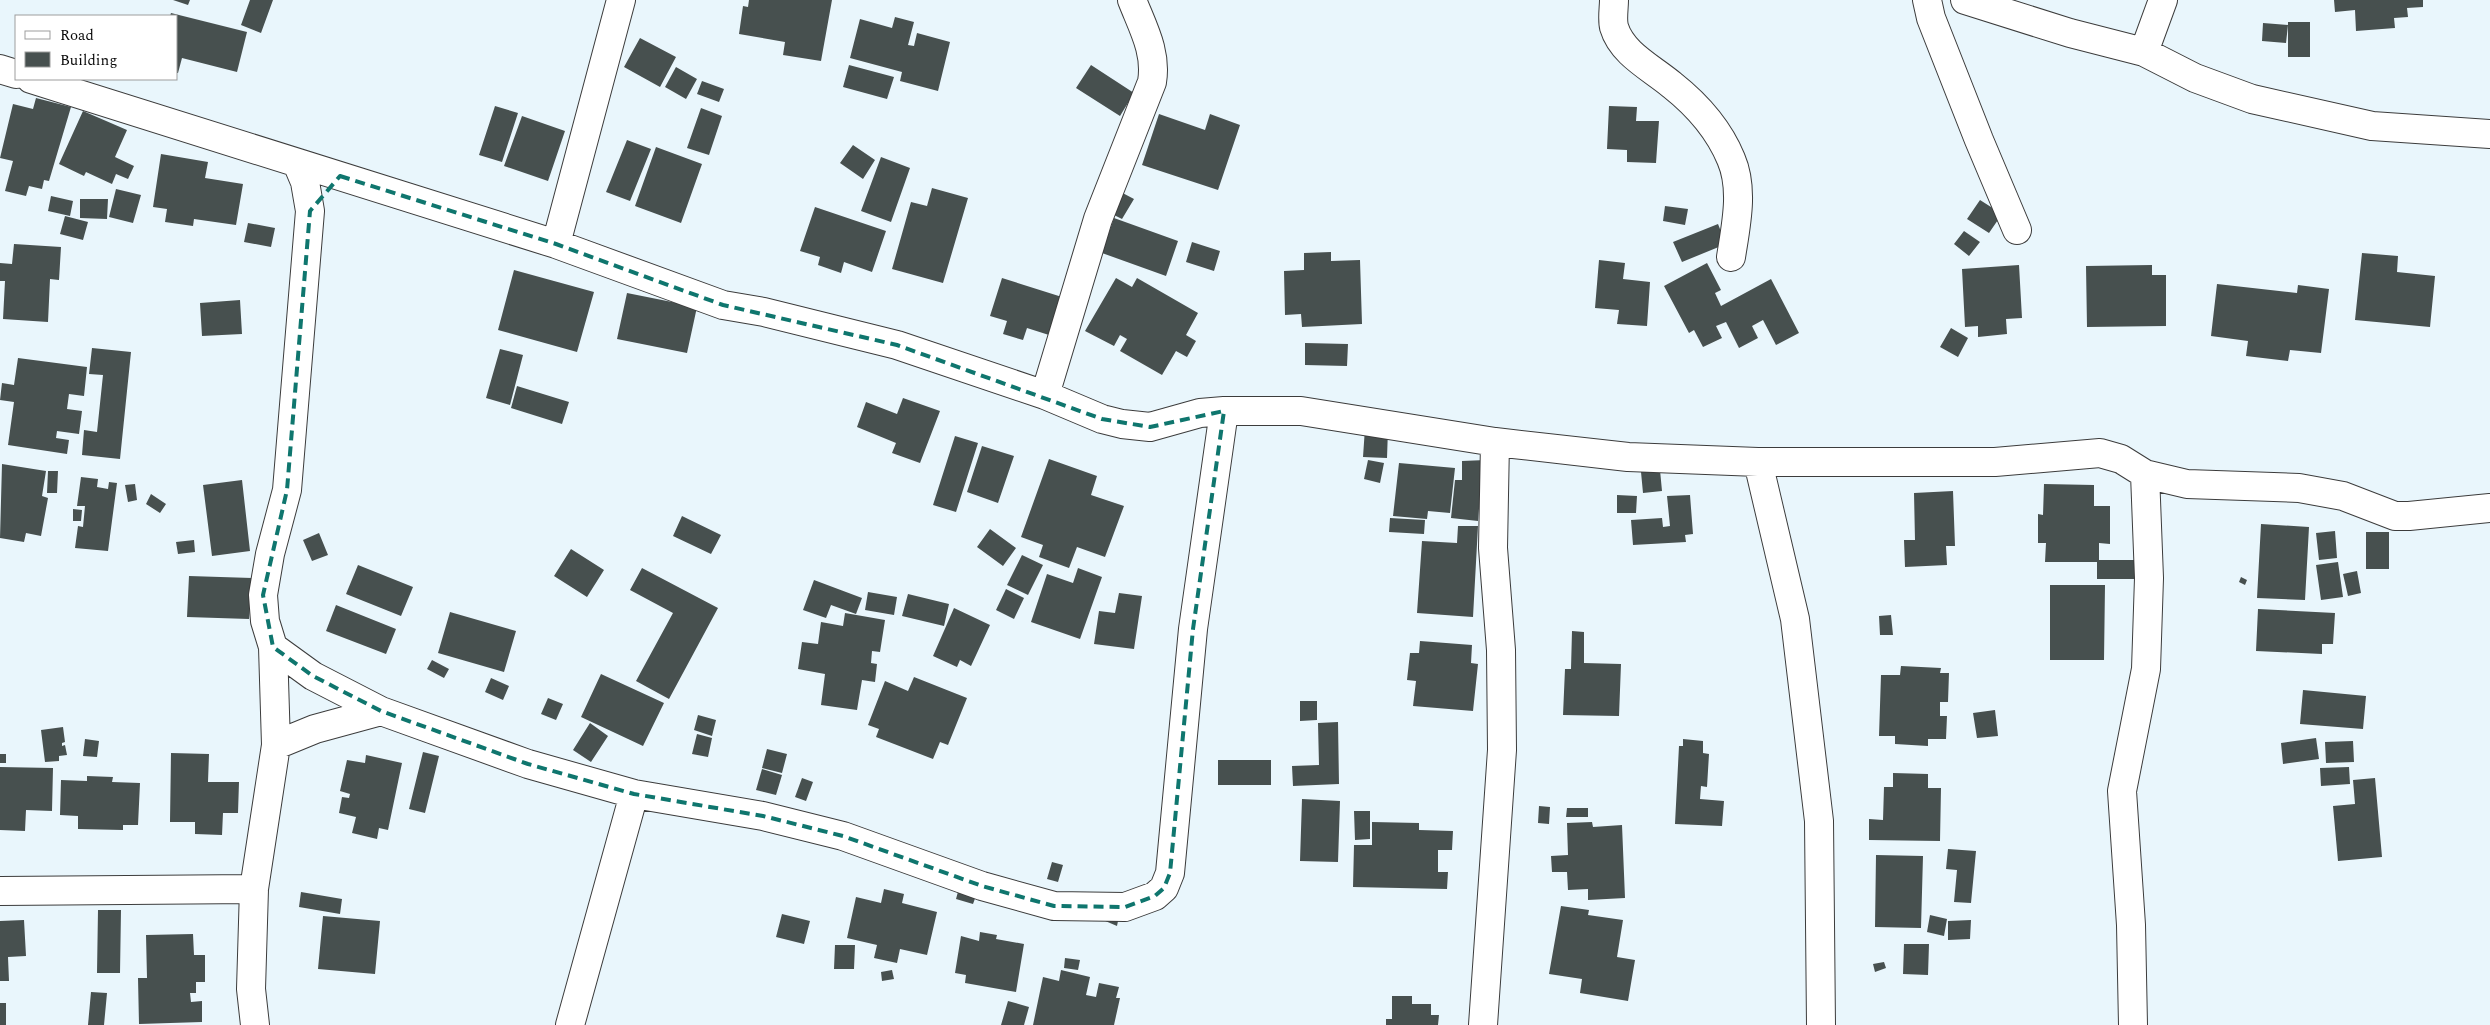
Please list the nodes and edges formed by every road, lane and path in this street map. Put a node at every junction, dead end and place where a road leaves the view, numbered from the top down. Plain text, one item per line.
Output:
1 (621, 0) edge
2 (1132, 0) edge
3 (1614, 0) edge
4 (1927, 0) edge
5 (1965, 0) edge
6 (2163, 0) edge
7 (2144, 52) junction
8 (0, 69) edge
9 (15, 74) edge
10 (34, 80) edge
11 (2490, 134) edge
12 (297, 163) junction
13 (340, 176) junction
14 (310, 210) junction
15 (2018, 230) dead end
16 (556, 244) junction
17 (1731, 256) dead end
18 (1045, 395) junction
19 (1224, 411) junction
20 (1495, 442) junction
21 (1758, 462) junction
22 (2145, 474) junction
23 (2490, 508) edge
24 (273, 647) junction
25 (382, 710) junction
26 (276, 745) junction
27 (634, 794) junction
28 (254, 889) junction
29 (0, 890) edge
30 (255, 1025) edge
31 (570, 1025) edge
32 (1483, 1025) edge
33 (1821, 1025) edge
34 (2133, 1025) edge

1 - 16 street
2 - 18 street
3 - 17 street
4 - 15 street
5 - 7 street
6 - 7 street
7 - 11 street
8 - 9 street
10 - 12 street
12 - 13 street
12 - 14 street
13 - 14 street
13 - 16 street
14 - 24 street
16 - 18 street
18 - 19 street
19 - 20 street
19 - 27 street
20 - 21 street
20 - 32 street
21 - 22 street
21 - 33 street
22 - 23 street
22 - 34 street
24 - 25 street
24 - 26 street
25 - 26 street
25 - 27 street
26 - 28 street
27 - 31 street
28 - 29 street
28 - 30 street

